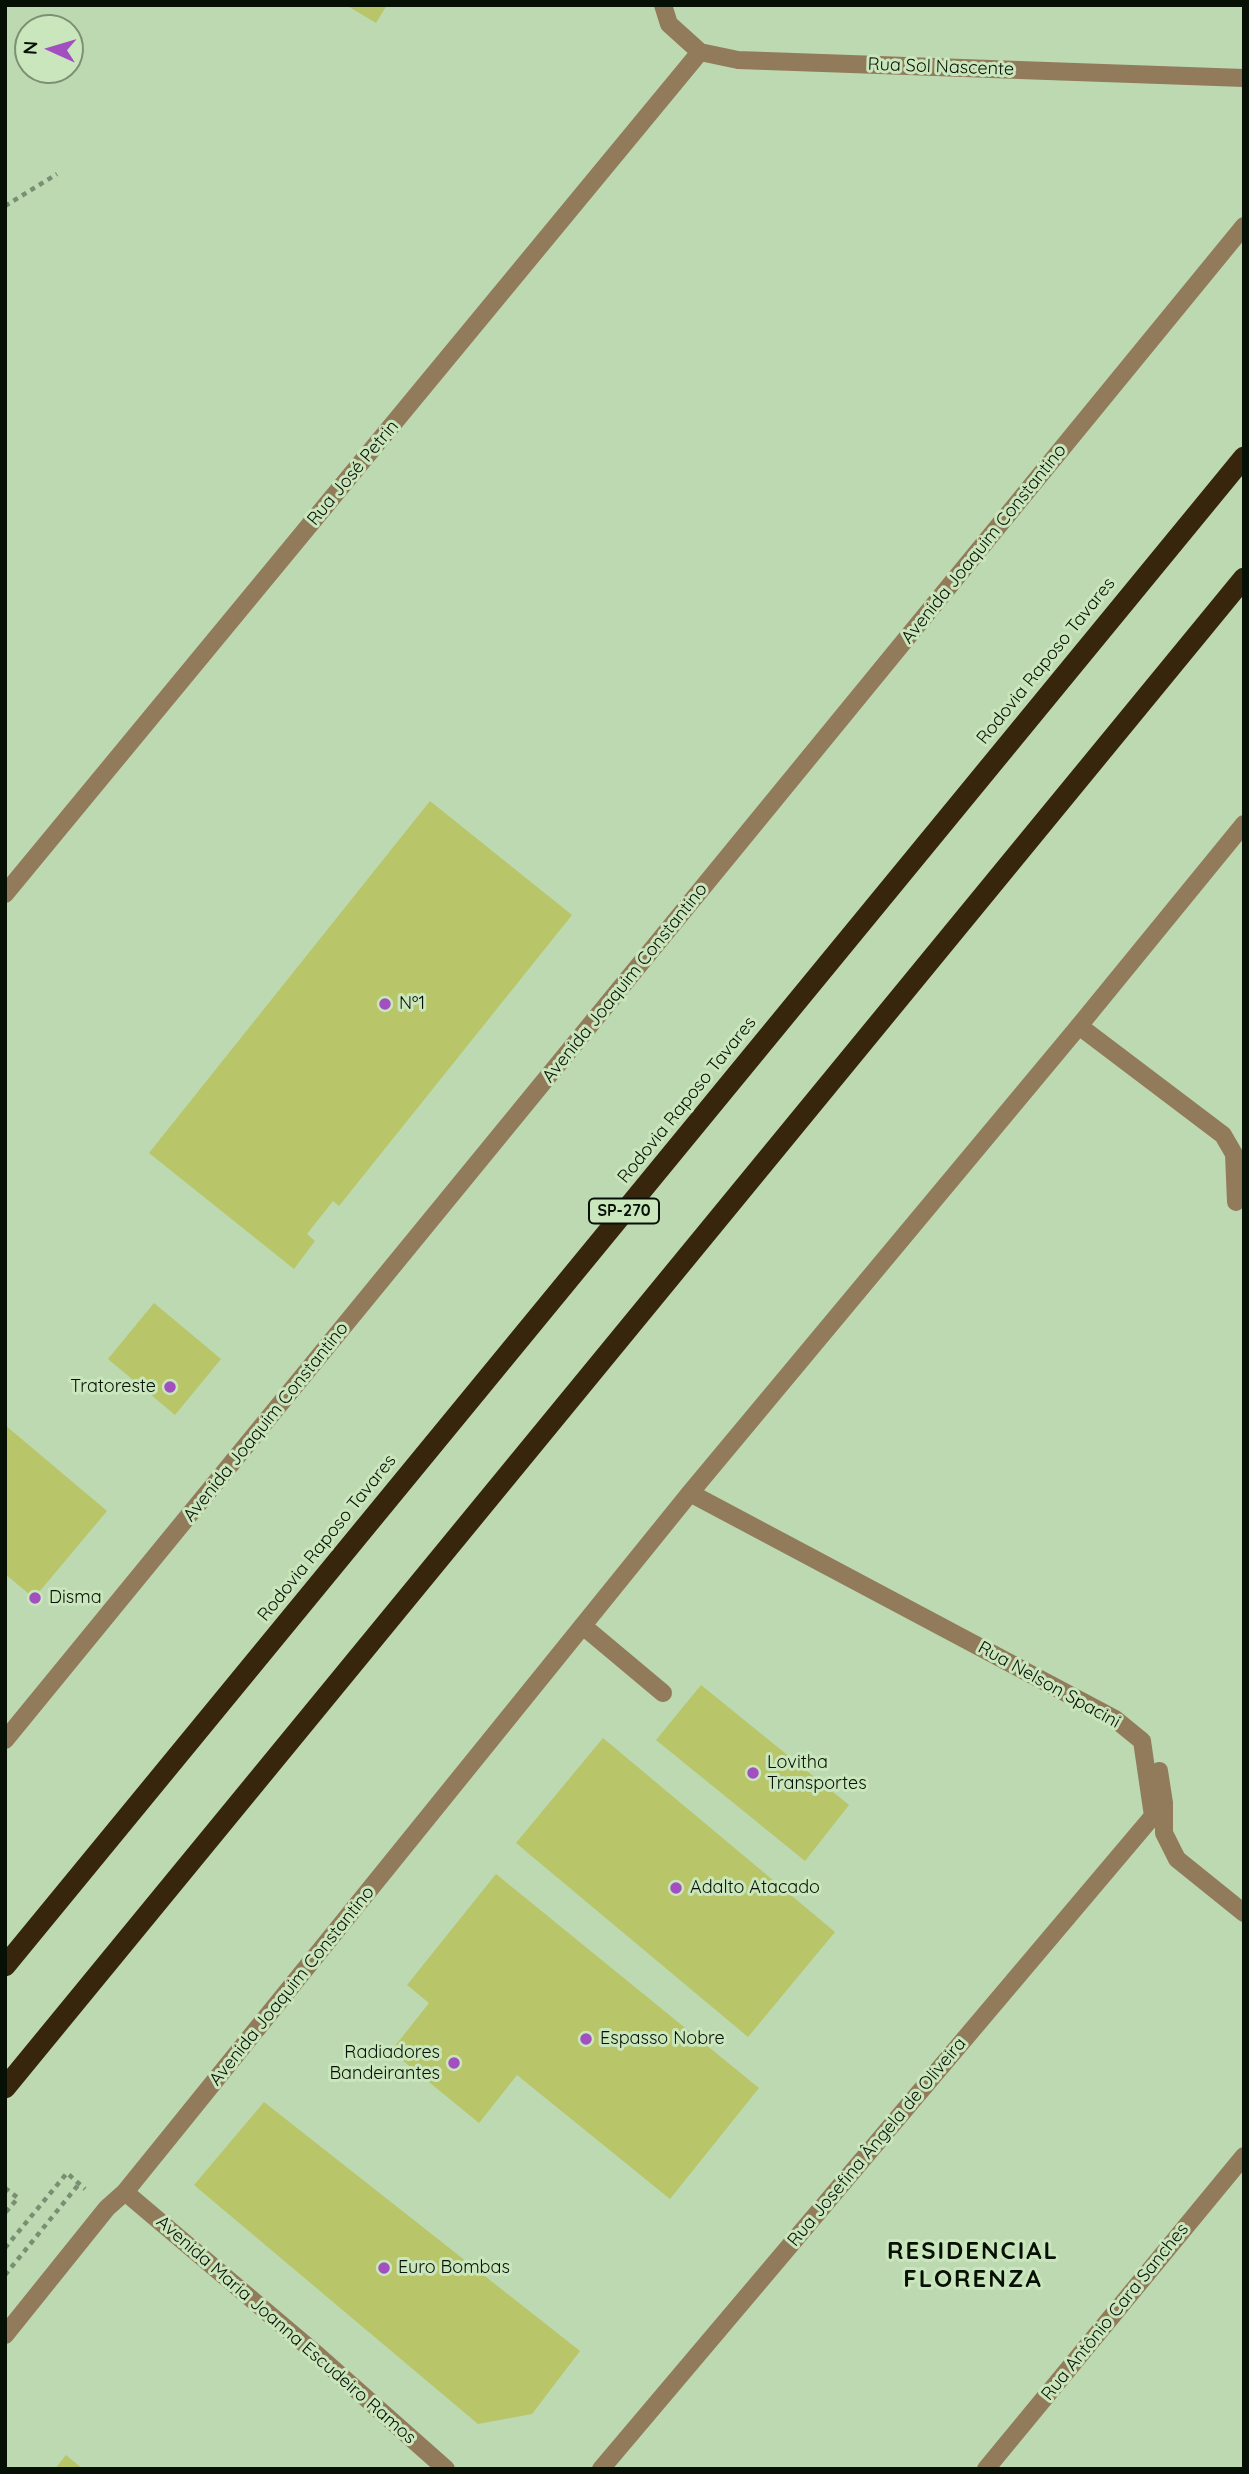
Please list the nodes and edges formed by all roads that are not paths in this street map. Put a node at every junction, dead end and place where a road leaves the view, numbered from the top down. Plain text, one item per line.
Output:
1 (663, 5) edge
2 (700, 52) junction
3 (1244, 78) edge
4 (1244, 226) edge
5 (1244, 457) edge
6 (1244, 578) edge
7 (1244, 824) edge
8 (5, 894) edge
9 (1079, 1026) junction
10 (1236, 1202) dead end
11 (690, 1493) junction
12 (583, 1626) junction
13 (663, 1693) dead end
14 (5, 1740) edge
15 (1153, 1816) junction
16 (1244, 1913) edge
17 (5, 1966) edge
18 (5, 2088) edge
19 (1244, 2156) edge
20 (125, 2192) junction
21 (5, 2335) edge
22 (446, 2469) edge
23 (601, 2469) edge
24 (986, 2469) edge

1 - 2 street
2 - 3 street, Rua Sol Nascente
2 - 8 street, Rua José Petrin
4 - 14 street, Avenida Joaquim Constantino
5 - 17 highway, Rodovia Raposo Tavares / SP-270
6 - 18 highway
7 - 9 street, Avenida Joaquim Constantino
9 - 10 street
9 - 11 street, Avenida Joaquim Constantino
11 - 12 street, Avenida Joaquim Constantino
11 - 15 street, Rua Nelson Spacini
12 - 13 street
12 - 20 street, Avenida Joaquim Constantino
15 - 16 street
15 - 23 street, Rua Josefina Ângela de Oliveira
19 - 24 street, Rua Antônio Cara Sanches
20 - 21 street, Avenida Joaquim Constantino
20 - 22 street, Avenida Maria Joanna Escudeiro Ramos

